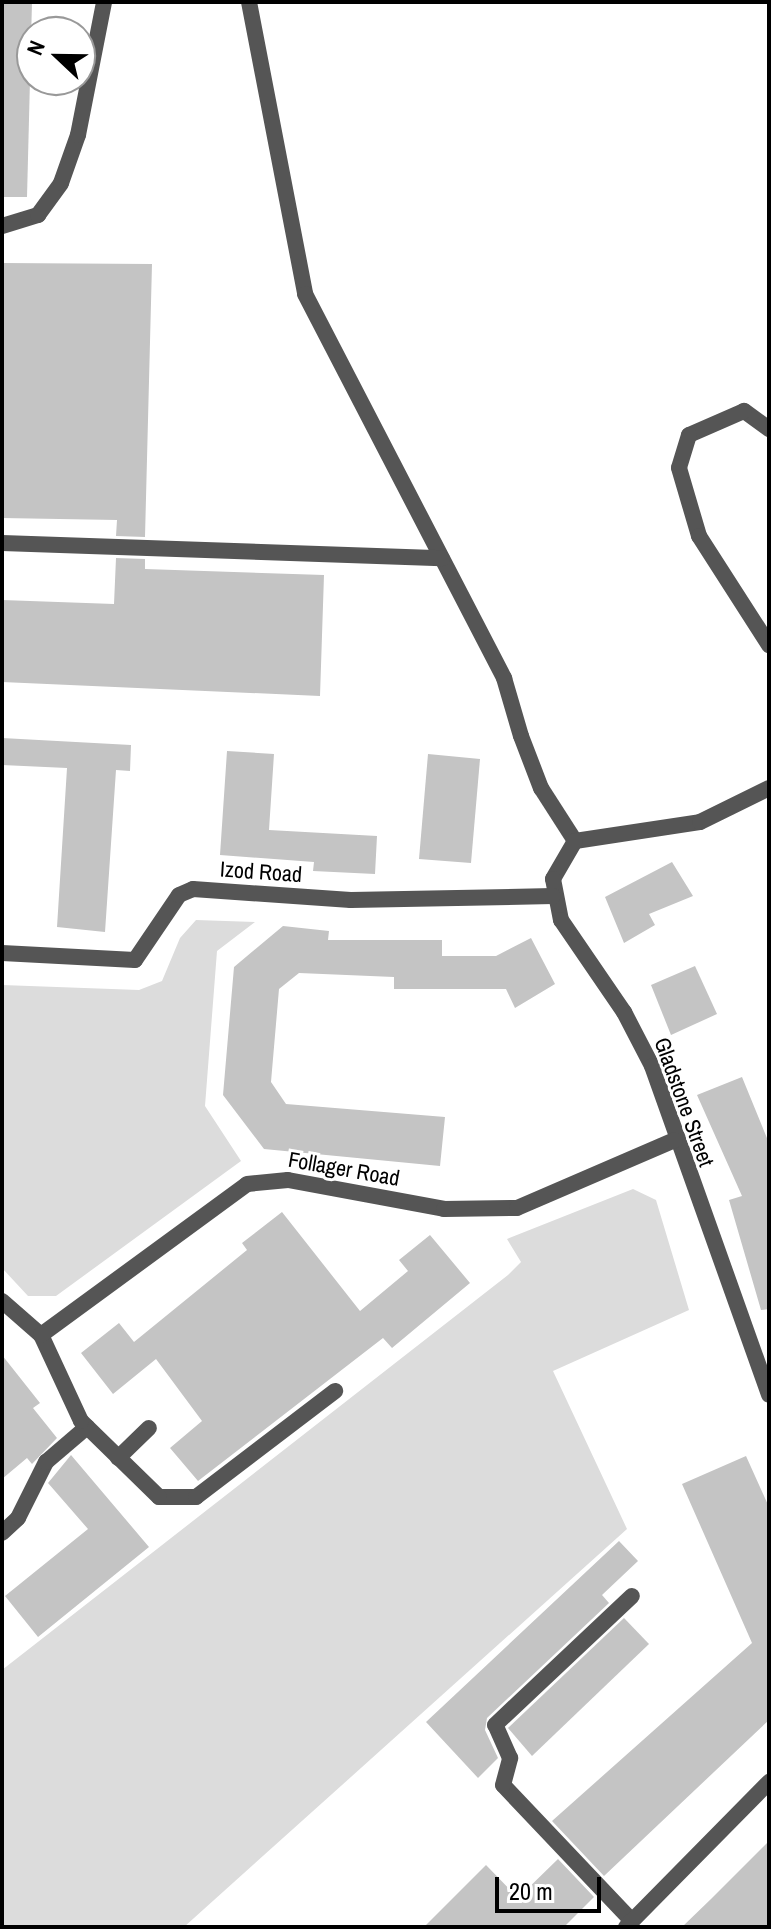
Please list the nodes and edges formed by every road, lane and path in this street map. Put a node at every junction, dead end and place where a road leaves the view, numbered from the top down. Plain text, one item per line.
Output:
1 (104, 2) edge
2 (249, 2) edge
3 (2, 226) edge
4 (769, 429) edge
5 (2, 543) edge
6 (442, 558) junction
7 (769, 645) edge
8 (769, 788) edge
9 (575, 841) junction
10 (553, 896) junction
11 (2, 953) edge
12 (675, 1140) junction
13 (2, 1301) edge
14 (41, 1335) junction
15 (335, 1391) dead end
16 (769, 1395) edge
17 (87, 1427) junction
18 (149, 1428) dead end
19 (118, 1458) junction
20 (2, 1533) edge
21 (632, 1596) dead end
22 (769, 1782) edge
23 (629, 1924) edge

1 - 3 street
2 - 6 street
4 - 7 street
5 - 6 street
6 - 9 street
8 - 9 street
9 - 10 street
10 - 11 street, Izod Road
10 - 12 street, Gladstone Street
12 - 14 street, Follager Road
12 - 16 street, Gladstone Street
13 - 14 street
14 - 17 street
15 - 19 street
17 - 19 street
17 - 20 street
18 - 19 street
21 - 23 street
22 - 23 street

